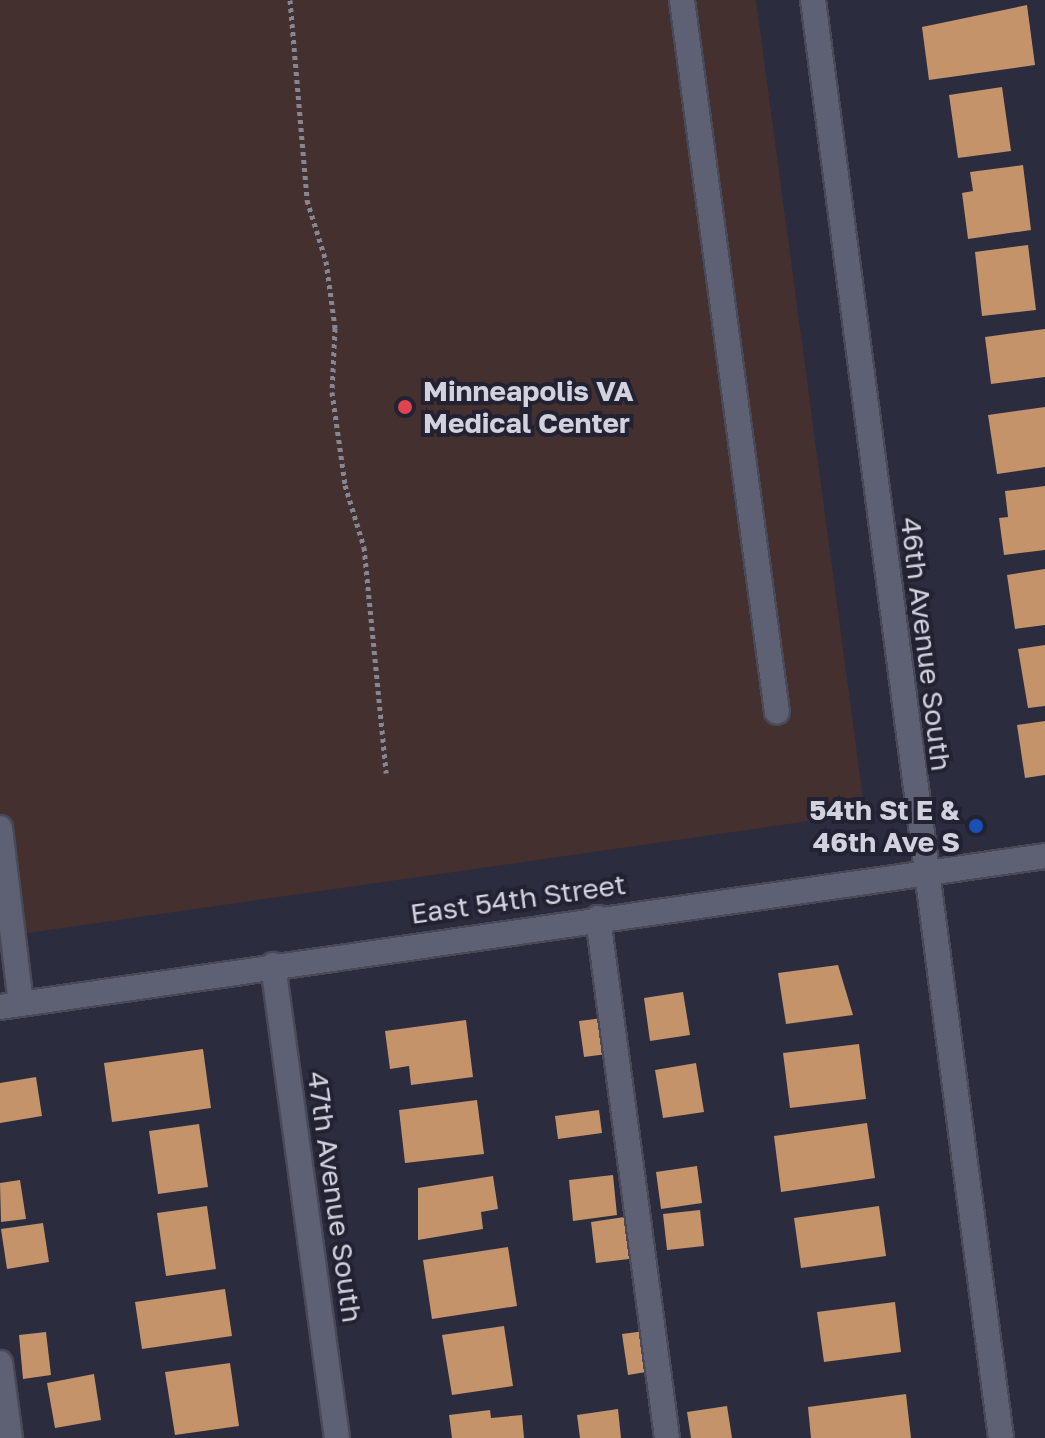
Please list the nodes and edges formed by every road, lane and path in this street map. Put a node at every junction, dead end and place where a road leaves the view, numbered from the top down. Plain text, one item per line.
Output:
1 (290, 0) edge
2 (682, 0) edge
3 (813, 0) edge
4 (777, 712) dead end
5 (386, 773) dead end
6 (0, 828) edge
7 (1045, 856) edge
8 (925, 873) junction
9 (598, 918) junction
10 (273, 965) junction
11 (11, 1006) edge
12 (0, 1363) edge
13 (10, 1438) edge
14 (337, 1438) edge
15 (667, 1438) edge
16 (1001, 1438) edge

1 - 5 path
2 - 4 street
3 - 8 street, 46th Avenue South
6 - 11 street
7 - 8 street, East 54th Street
8 - 9 street, East 54th Street
8 - 16 street, 46th Avenue South
9 - 10 street, East 54th Street
9 - 15 street
10 - 11 street, East 54th Street
10 - 14 street, 47th Avenue South
12 - 13 street

